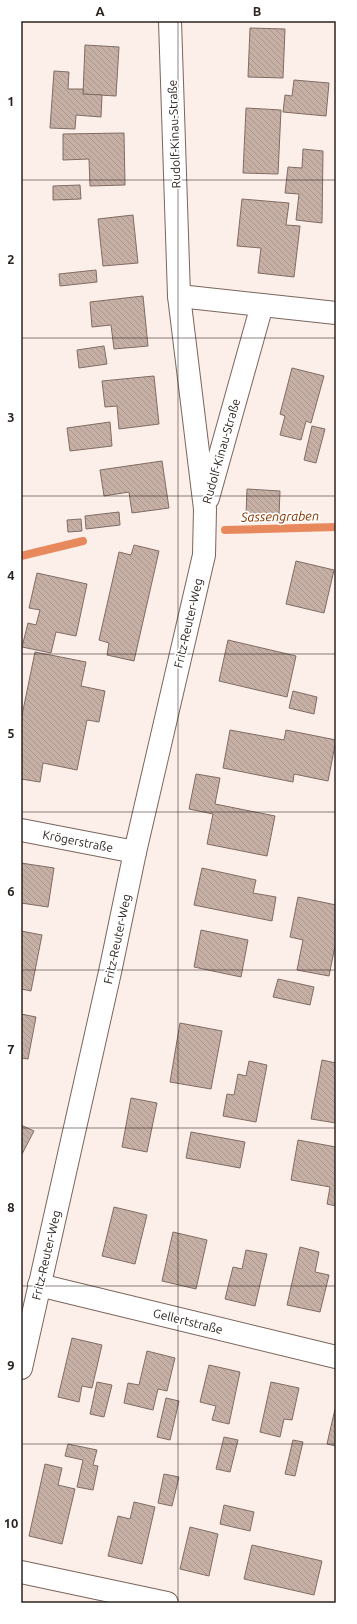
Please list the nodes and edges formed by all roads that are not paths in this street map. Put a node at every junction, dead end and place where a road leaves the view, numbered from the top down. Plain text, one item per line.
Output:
1 (170, 21) edge
2 (179, 296) junction
3 (262, 305) junction
4 (336, 313) edge
5 (205, 509) junction
6 (21, 830) edge
7 (135, 852) junction
8 (39, 1285) junction
9 (336, 1357) edge
10 (21, 1364) edge
11 (21, 1572) edge
12 (167, 1603) edge

1 - 2 street, Rudolf-Kinau-Straße
2 - 3 street
2 - 5 street, Rudolf-Kinau-Straße
3 - 4 street
3 - 5 street, Rudolf-Kinau-Straße
5 - 7 street, Fritz-Reuter-Weg
6 - 7 street, Krögerstraße
7 - 8 street, Fritz-Reuter-Weg
8 - 9 street, Gellertstraße
8 - 10 street, Fritz-Reuter-Weg
11 - 12 street

